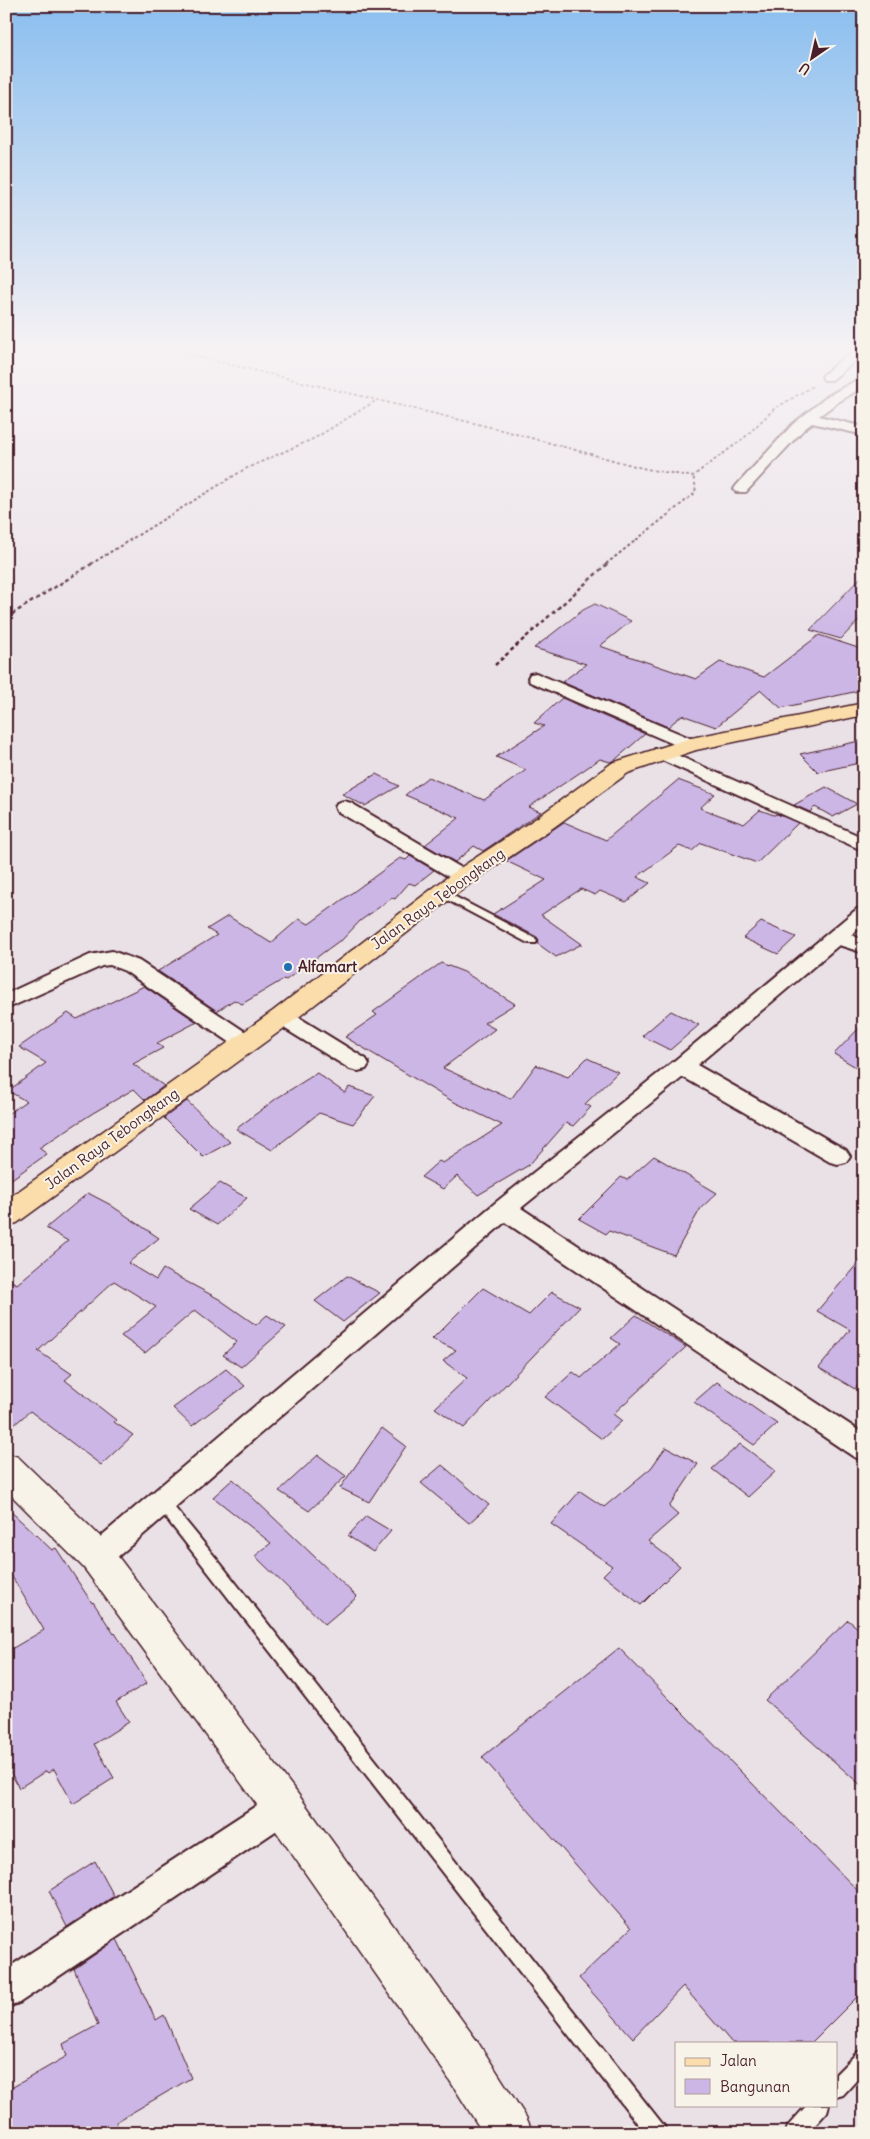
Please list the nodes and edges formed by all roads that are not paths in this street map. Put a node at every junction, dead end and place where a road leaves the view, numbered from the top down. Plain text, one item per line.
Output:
1 (778, 447) edge
2 (741, 489) dead end
3 (536, 678) dead end
4 (864, 709) edge
5 (690, 745) junction
6 (661, 753) junction
7 (344, 807) dead end
8 (864, 844) edge
9 (463, 877) junction
10 (442, 893) junction
11 (864, 912) edge
12 (836, 936) junction
13 (532, 942) dead end
14 (864, 948) edge
15 (6, 1002) edge
16 (282, 1017) junction
17 (245, 1042) junction
18 (358, 1064) dead end
19 (682, 1066) junction
20 (838, 1156) dead end
21 (504, 1209) junction
22 (6, 1215) edge
23 (864, 1449) edge
24 (6, 1467) edge
25 (161, 1501) junction
26 (97, 1557) junction
27 (283, 1807) junction
28 (6, 1990) edge
29 (864, 2058) edge
30 (838, 2086) edge
31 (819, 2106) edge
32 (510, 2133) edge
33 (657, 2133) edge
34 (795, 2133) edge

1 - 2 street
3 - 5 street
4 - 5 main road, Jalan Raya Tebongkang
5 - 6 main road, Jalan Raya Tebongkang
6 - 8 street
6 - 9 main road, Jalan Raya Tebongkang
7 - 9 street
9 - 10 main road, Jalan Raya Tebongkang
10 - 13 lane
10 - 16 main road, Jalan Raya Tebongkang
11 - 12 street
12 - 14 street
12 - 19 street
15 - 17 street
16 - 17 main road, Jalan Raya Tebongkang
16 - 18 street
17 - 22 main road, Jalan Raya Tebongkang
19 - 20 street
19 - 21 street
21 - 23 street
21 - 25 street
24 - 26 main road
25 - 26 street
25 - 33 lane
26 - 27 main road
27 - 28 street
27 - 32 main road
29 - 30 lane
31 - 34 lane

